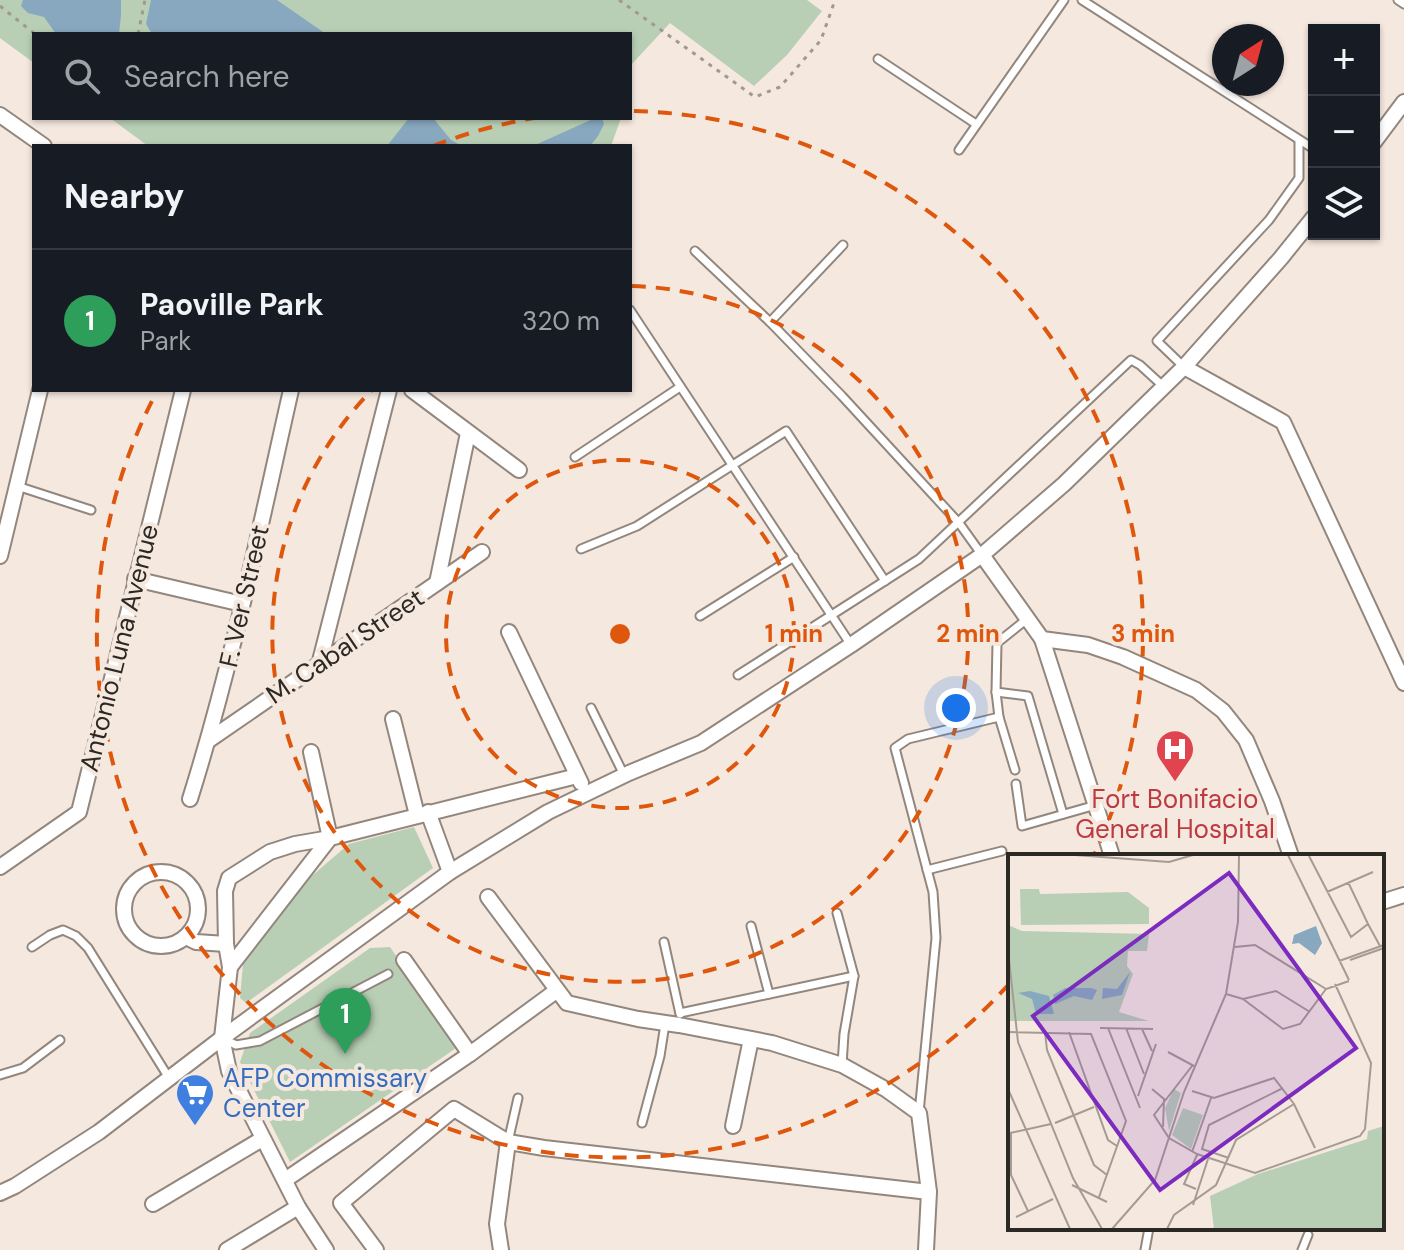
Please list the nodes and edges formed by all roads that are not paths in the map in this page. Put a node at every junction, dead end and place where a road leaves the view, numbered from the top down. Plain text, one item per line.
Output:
1 (1064, 0) edge
2 (1082, 0) edge
3 (1398, 0) edge
4 (1404, 4) edge
5 (878, 59) dead end
6 (1404, 102) edge
7 (2, 120) edge
8 (976, 124) junction
9 (1380, 134) edge
10 (1299, 140) junction
11 (41, 144) edge
12 (1308, 145) edge
13 (959, 150) dead end
14 (1308, 224) edge
15 (843, 245) dead end
16 (695, 251) dead end
17 (632, 313) edge
18 (770, 322) junction
19 (1184, 367) junction
20 (680, 387) junction
21 (1164, 387) junction
22 (40, 392) edge
23 (182, 392) edge
24 (291, 392) edge
25 (388, 392) edge
26 (415, 392) edge
27 (468, 433) junction
28 (575, 457) dead end
29 (733, 466) junction
30 (519, 470) dead end
31 (17, 486) junction
32 (91, 510) dead end
33 (959, 523) junction
34 (581, 549) dead end
35 (482, 552) dead end
36 (982, 555) junction
37 (0, 556) edge
38 (794, 557) junction
39 (135, 579) junction
40 (885, 581) junction
41 (437, 583) junction
42 (242, 604) junction
43 (700, 616) dead end
44 (831, 616) junction
45 (1028, 618) junction
46 (509, 632) dead end
47 (1042, 639) junction
48 (851, 645) junction
49 (320, 661) junction
50 (738, 675) dead end
51 (1404, 683) edge
52 (996, 692) junction
53 (591, 708) dead end
54 (999, 717) junction
55 (393, 719) dead end
56 (209, 740) junction
57 (311, 752) dead end
58 (1015, 770) dead end
59 (624, 775) junction
60 (577, 776) junction
61 (1016, 784) dead end
62 (587, 793) junction
63 (190, 799) dead end
64 (1096, 805) junction
65 (422, 814) junction
66 (1063, 814) junction
67 (330, 838) junction
68 (1002, 851) dead end
69 (1111, 854) edge
70 (1290, 854) edge
71 (0, 867) edge
72 (927, 870) junction
73 (450, 872) junction
74 (1404, 895) edge
75 (488, 897) dead end
76 (1384, 901) edge
77 (837, 913) dead end
78 (751, 926) dead end
79 (186, 937) junction
80 (664, 942) dead end
81 (226, 944) junction
82 (32, 947) dead end
83 (404, 960) dead end
84 (230, 967) junction
85 (388, 974) dead end
86 (854, 976) junction
87 (556, 991) junction
88 (769, 994) junction
89 (675, 1020) junction
90 (222, 1038) junction
91 (751, 1039) junction
92 (60, 1040) dead end
93 (470, 1054) junction
94 (842, 1065) junction
95 (0, 1075) edge
96 (169, 1078) junction
97 (518, 1098) dead end
98 (919, 1113) junction
99 (642, 1123) dead end
100 (733, 1126) dead end
101 (262, 1139) junction
102 (508, 1142) junction
103 (285, 1180) junction
104 (2, 1188) edge
105 (929, 1192) junction
106 (153, 1204) dead end
107 (298, 1207) junction
108 (1149, 1230) edge
109 (1308, 1235) dead end
110 (227, 1250) edge
111 (326, 1250) edge
112 (376, 1250) edge
113 (501, 1250) edge
114 (926, 1250) edge
115 (1145, 1250) edge
116 (1302, 1250) edge

1 - 8 lane
2 - 10 lane
3 - 4 lane
5 - 8 lane
6 - 9 street
7 - 11 street
8 - 13 lane
10 - 12 lane
10 - 19 lane
14 - 19 street
15 - 18 lane
16 - 18 lane
17 - 20 lane
18 - 33 lane
19 - 21 street
19 - 51 street
20 - 28 lane
20 - 29 lane
21 - 33 lane
21 - 36 street
22 - 31 street
23 - 39 street, Antonio Luna Avenue
24 - 42 street, F. Ver Street
25 - 49 street
26 - 27 street
27 - 30 street
27 - 41 street
29 - 34 lane
29 - 38 lane
29 - 40 lane
31 - 32 lane
31 - 37 street
33 - 36 lane
33 - 40 lane
35 - 41 street, M. Cabal Street
36 - 45 street
36 - 48 street
38 - 43 lane
38 - 44 lane
39 - 42 street
39 - 71 street, Antonio Luna Avenue
40 - 44 lane
41 - 49 street, M. Cabal Street
42 - 56 street, F. Ver Street
44 - 48 lane
44 - 50 lane
45 - 47 street
45 - 52 lane
46 - 60 street
47 - 64 street
47 - 70 street
48 - 59 street
49 - 56 street, M. Cabal Street
52 - 54 lane
52 - 66 lane
53 - 59 lane
54 - 58 lane
54 - 72 lane
55 - 65 street
56 - 63 street, F. Ver Street
57 - 67 street
59 - 62 street
60 - 62 street
60 - 65 street
61 - 66 lane
62 - 73 street
64 - 66 lane
64 - 69 street
65 - 67 street
65 - 73 street
67 - 81 street
67 - 84 street
68 - 72 lane
72 - 98 lane
73 - 90 street
74 - 76 street
75 - 87 street
77 - 86 lane
78 - 88 lane
79 - 79 street
79 - 81 street
80 - 89 lane
81 - 84 street
82 - 96 lane
83 - 93 street
84 - 90 street
85 - 90 lane
86 - 88 lane
86 - 94 lane
87 - 89 street
87 - 93 street
88 - 89 lane
89 - 91 street
89 - 99 lane
90 - 96 street
90 - 101 street
91 - 94 street
91 - 100 street
92 - 95 lane
93 - 103 street
94 - 98 street
96 - 104 street
97 - 102 lane
98 - 105 street
101 - 103 street
101 - 106 street
102 - 105 street
102 - 112 street
102 - 113 street
103 - 107 street
105 - 114 street
107 - 110 street
107 - 111 street
108 - 115 lane
109 - 116 lane

